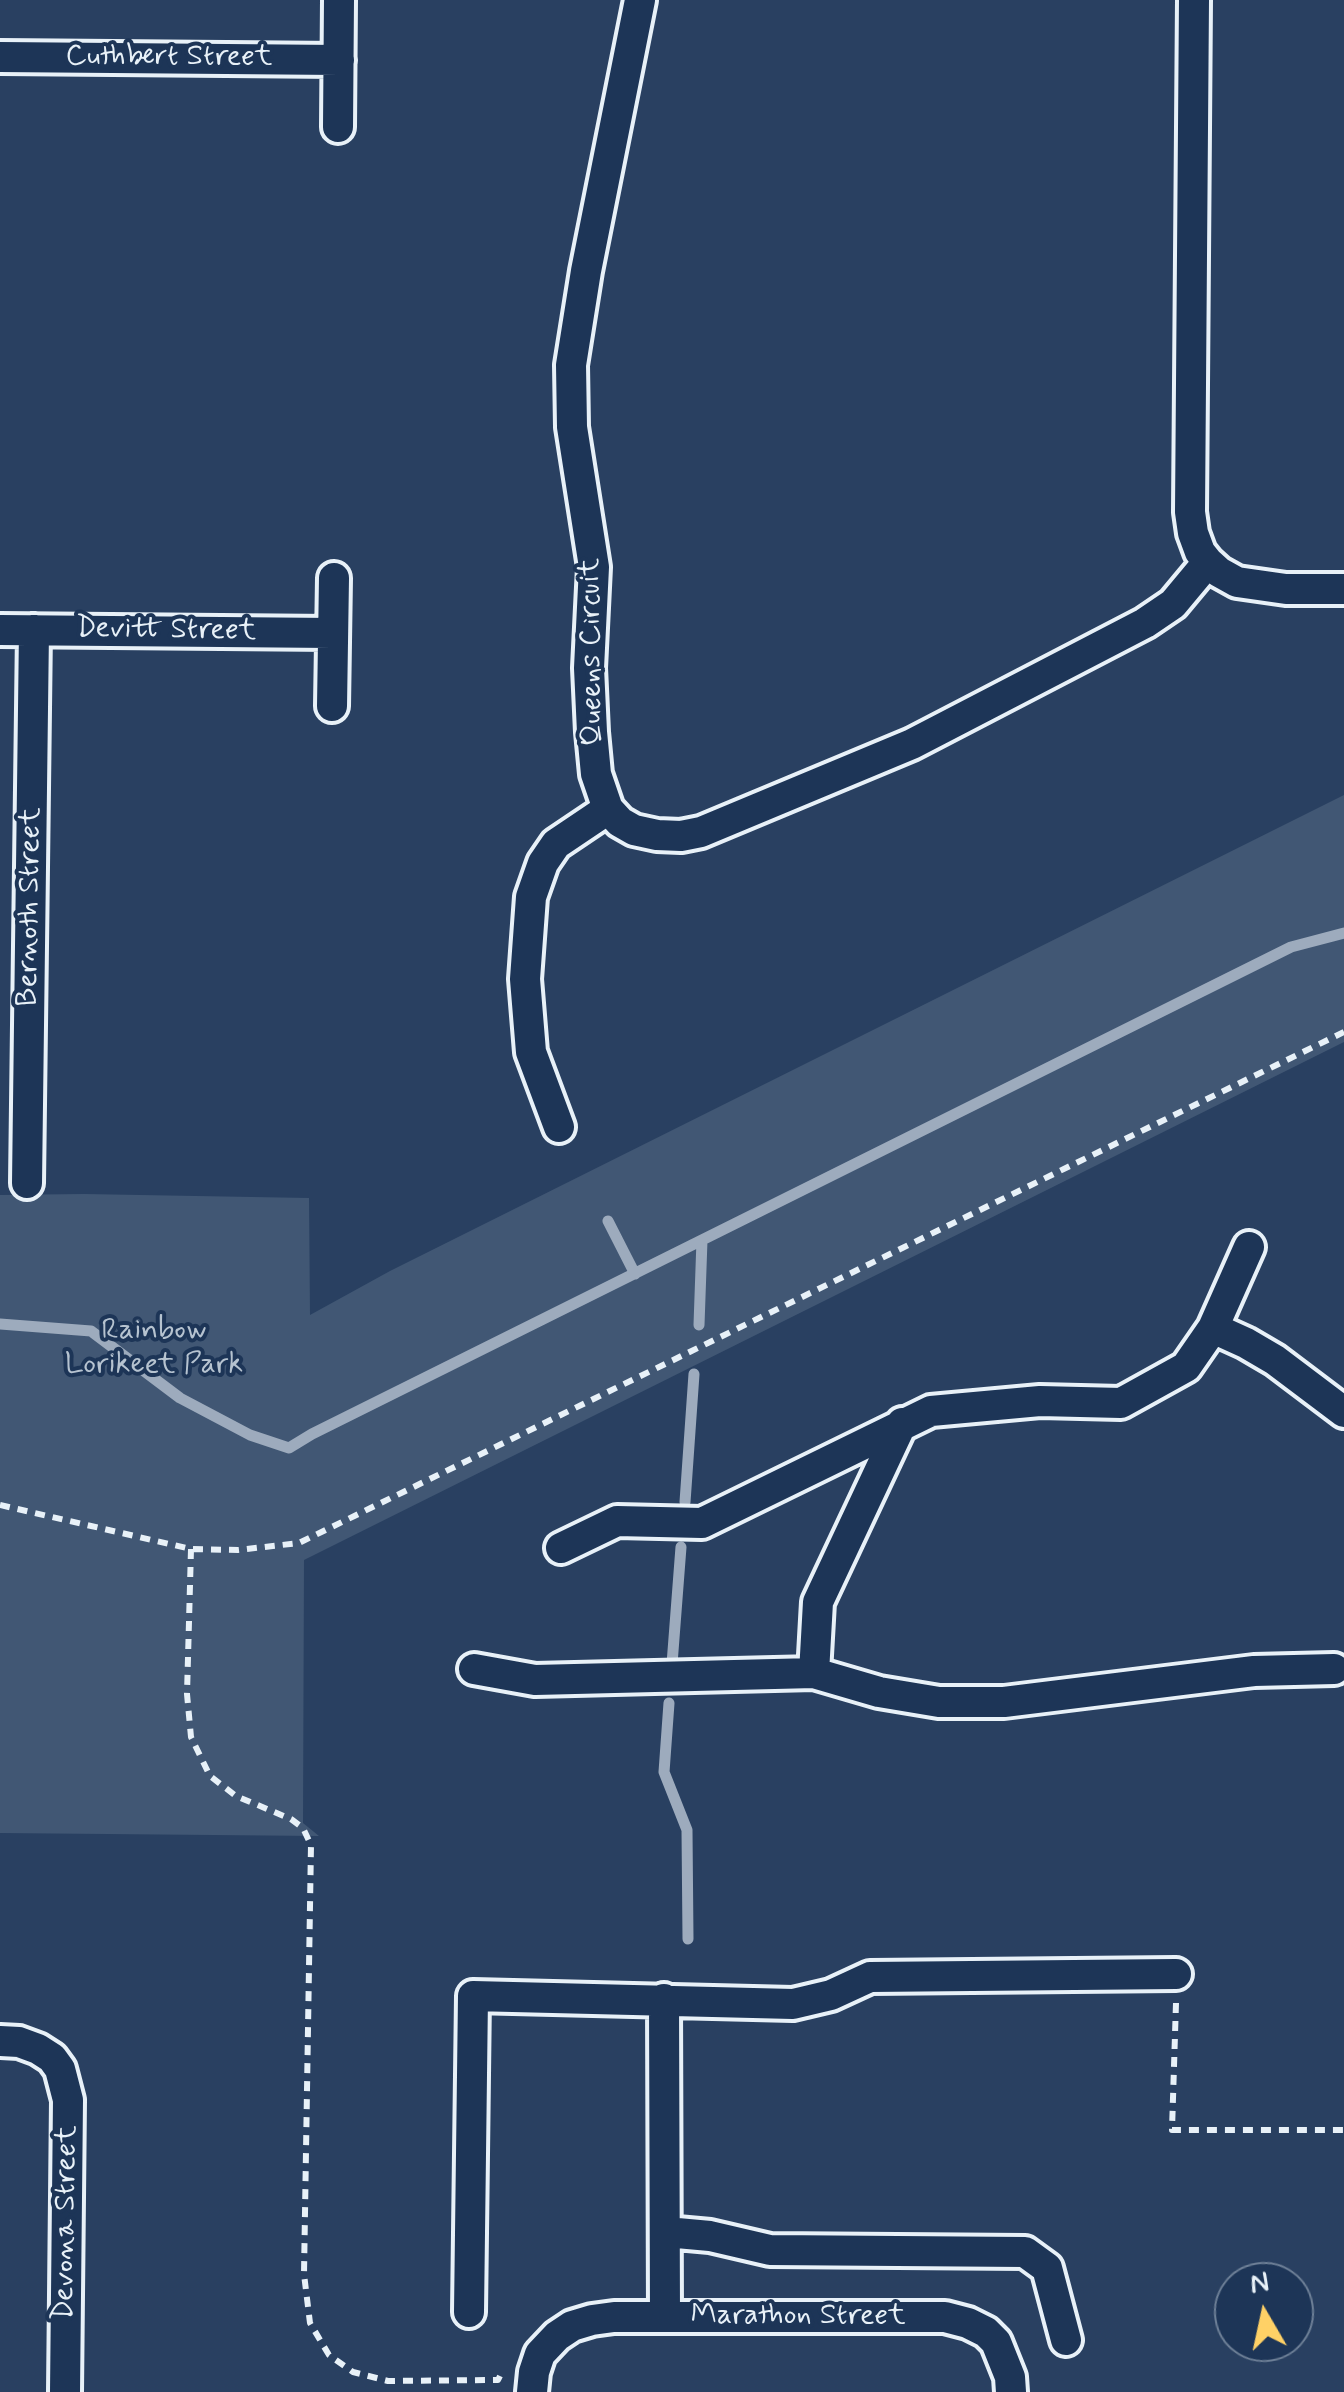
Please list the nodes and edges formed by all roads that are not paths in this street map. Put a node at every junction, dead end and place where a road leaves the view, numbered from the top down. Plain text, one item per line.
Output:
1 (339, 0) edge
2 (640, 0) edge
3 (1194, 0) edge
4 (0, 57) edge
5 (339, 60) junction
6 (338, 127) dead end
7 (1208, 562) junction
8 (334, 578) dead end
9 (1344, 589) edge
10 (0, 630) edge
11 (34, 630) junction
12 (332, 633) junction
13 (332, 706) dead end
14 (608, 809) junction
15 (559, 1127) dead end
16 (27, 1183) dead end
17 (1249, 1247) dead end
18 (1212, 1328) junction
19 (1344, 1412) edge
20 (902, 1423) junction
21 (561, 1548) dead end
22 (474, 1669) dead end
23 (1334, 1669) dead end
24 (814, 1673) junction
25 (1176, 1974) road end
26 (664, 1999) junction
27 (0, 2041) edge
28 (666, 2232) junction
29 (469, 2312) dead end
30 (665, 2317) junction
31 (1066, 2340) dead end
32 (64, 2392) edge
33 (532, 2392) edge
34 (1011, 2392) edge

1 - 5 street
2 - 14 street, Queens Circuit
3 - 7 street
4 - 5 street, Cuthbert Street
5 - 6 street
7 - 9 street
7 - 14 street
8 - 12 street
10 - 11 street, Devitt Street
11 - 12 street, Devitt Street
11 - 16 street, Bernoth Street
12 - 13 street
14 - 15 street
17 - 18 street
18 - 19 street
18 - 20 street
20 - 21 street
20 - 24 street
22 - 24 street
23 - 24 street
25 - 26 street
26 - 28 street
26 - 29 street
27 - 32 street, Devona Street
28 - 30 street
28 - 31 street
30 - 33 street, Marathon Street
30 - 34 street, Marathon Street

